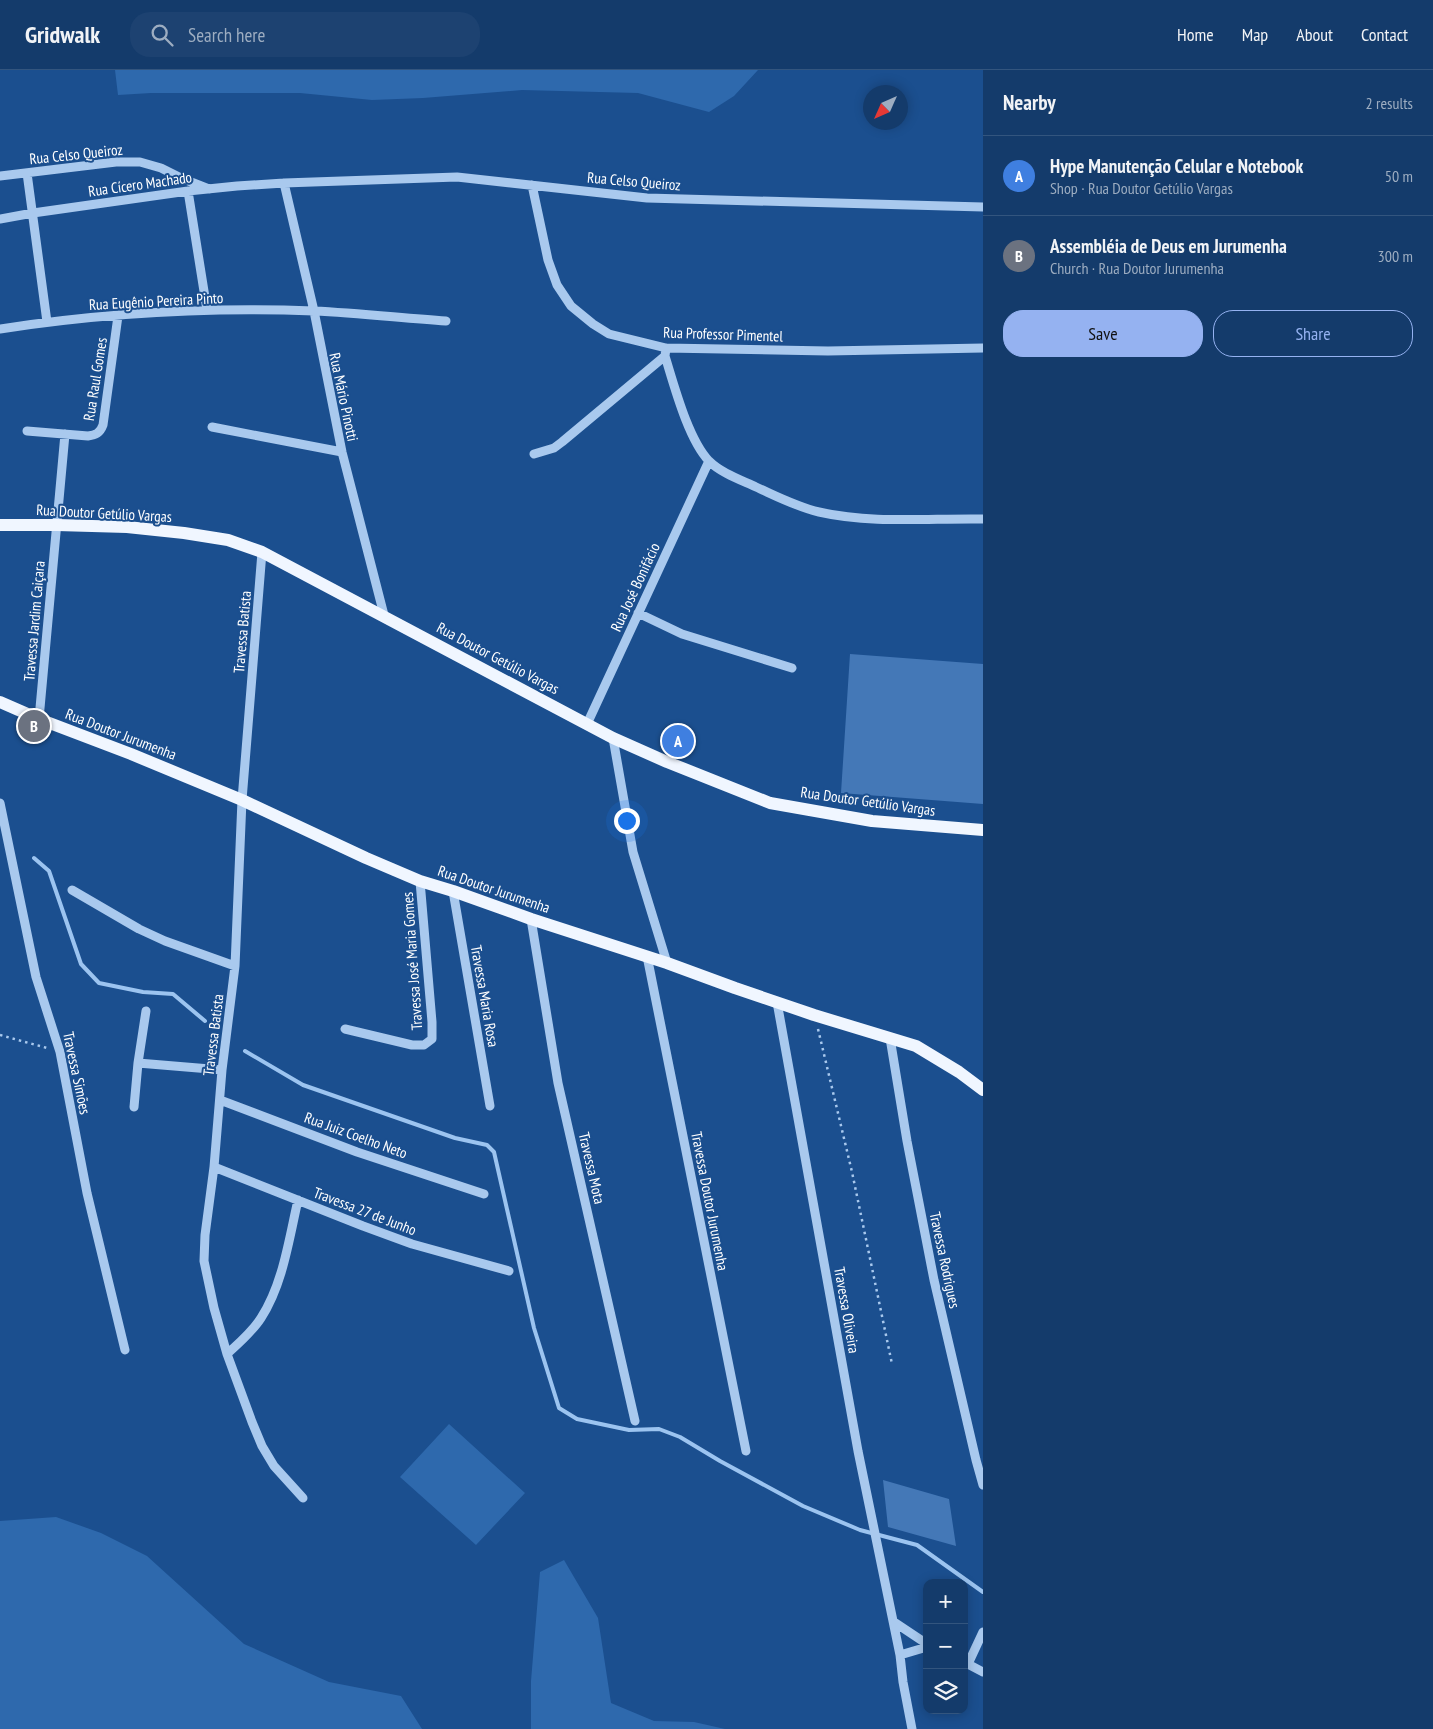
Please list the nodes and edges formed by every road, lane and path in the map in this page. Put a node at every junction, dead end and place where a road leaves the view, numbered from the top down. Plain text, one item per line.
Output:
1 (27, 173) junction
2 (0, 176) edge
3 (284, 183) junction
4 (532, 185) junction
5 (210, 189) junction
6 (188, 192) junction
7 (983, 207) edge
8 (33, 213) junction
9 (0, 219) edge
10 (207, 310) junction
11 (314, 311) junction
12 (118, 316) junction
13 (446, 321) dead end
14 (47, 322) junction
15 (0, 329) edge
16 (983, 348) edge
17 (665, 352) junction
18 (212, 427) dead end
19 (27, 431) dead end
20 (65, 434) junction
21 (342, 452) junction
22 (534, 454) dead end
23 (709, 461) junction
24 (983, 519) edge
25 (57, 525) junction
26 (0, 526) edge
27 (262, 552) junction
28 (638, 613) junction
29 (384, 615) junction
30 (792, 668) dead end
31 (0, 702) edge
32 (39, 719) junction
33 (587, 724) junction
34 (613, 738) junction
35 (242, 800) junction
36 (0, 803) edge
37 (983, 830) edge
38 (420, 882) junction
39 (72, 890) dead end
40 (453, 891) junction
41 (531, 919) junction
42 (647, 956) junction
43 (667, 963) junction
44 (236, 966) junction
45 (777, 1002) junction
46 (146, 1011) dead end
47 (814, 1015) junction
48 (345, 1029) dead end
49 (0, 1035) edge
50 (890, 1038) junction
51 (60, 1052) junction
52 (138, 1063) junction
53 (222, 1070) junction
54 (981, 1084) edge
55 (220, 1100) junction
56 (490, 1106) dead end
57 (134, 1107) dead end
58 (214, 1167) junction
59 (484, 1194) dead end
60 (298, 1200) junction
61 (510, 1270) dead end
62 (125, 1350) dead end
63 (227, 1354) junction
64 (892, 1364) dead end
65 (635, 1421) dead end
66 (746, 1451) dead end
67 (983, 1485) edge
68 (303, 1498) dead end
69 (894, 1622) junction
70 (983, 1632) edge
71 (923, 1643) edge
72 (923, 1647) edge
73 (900, 1655) junction
74 (968, 1659) edge
75 (968, 1664) edge
76 (983, 1672) edge
77 (912, 1729) edge

1 - 2 street, Rua Celso Queiroz
1 - 5 street, Rua Celso Queiroz
1 - 8 street
3 - 4 street, Rua Celso Queiroz
3 - 5 street, Rua Cícero Machado
3 - 11 street, Rua Mário Pinotti
4 - 7 street, Rua Celso Queiroz
4 - 17 street, Rua Professor Pimentel
5 - 6 street, Rua Cícero Machado
6 - 8 street, Rua Cícero Machado
6 - 10 street
8 - 9 street, Rua Cícero Machado
8 - 14 street
10 - 11 street, Rua Eugênio Pereira Pinto
10 - 12 street, Rua Eugênio Pereira Pinto
11 - 13 street, Rua Eugênio Pereira Pinto
11 - 21 street, Rua Mário Pinotti
12 - 14 street, Rua Eugênio Pereira Pinto
12 - 20 street, Rua Raul Gomes
14 - 15 street, Rua Eugênio Pereira Pinto
16 - 17 street, Rua Professor Pimentel
17 - 22 street
17 - 23 street
18 - 21 street
19 - 20 street, Rua Raul Gomes
20 - 25 street, Travessa Jardim Caiçara
21 - 29 street, Rua Mário Pinotti
23 - 24 street
23 - 28 street, Rua José Bonifácio
25 - 26 main road, Rua Doutor Getúlio Vargas
25 - 27 main road, Rua Doutor Getúlio Vargas
25 - 32 street, Travessa Jardim Caiçara
27 - 29 main road, Rua Doutor Getúlio Vargas
27 - 35 street, Travessa Batista
28 - 30 street
28 - 33 street, Rua José Bonifácio
29 - 33 main road, Rua Doutor Getúlio Vargas
31 - 32 main road, Rua Doutor Jurumenha
32 - 35 main road, Rua Doutor Jurumenha
33 - 34 main road, Rua Doutor Getúlio Vargas
34 - 37 main road, Rua Doutor Getúlio Vargas
34 - 43 street
35 - 38 main road, Rua Doutor Jurumenha
35 - 44 street, Travessa Batista
36 - 51 street, Travessa Simões
38 - 40 main road, Rua Doutor Jurumenha
38 - 48 street, Travessa José Maria Gomes
39 - 44 street
40 - 41 main road, Rua Doutor Jurumenha
40 - 56 street, Travessa Maria Rosa
41 - 42 main road, Rua Doutor Jurumenha
41 - 65 street, Travessa Mota
42 - 43 main road, Rua Doutor Jurumenha
42 - 66 street, Travessa Doutor Jurumenha
43 - 45 main road, Rua Doutor Jurumenha
44 - 53 street, Travessa Batista
45 - 47 main road, Rua Doutor Jurumenha
45 - 69 street, Travessa Oliveira
46 - 52 street
47 - 50 main road, Rua Doutor Jurumenha
47 - 64 path
49 - 51 path
50 - 54 main road, Rua Doutor Jurumenha
50 - 67 street, Travessa Rodrigues
51 - 62 street, Travessa Simões
52 - 53 street
52 - 57 street
53 - 55 street, Travessa Batista
55 - 58 street, Travessa Batista
55 - 59 street, Rua Juiz Coelho Neto
58 - 60 street, Travessa 27 de Junho
58 - 63 street, Travessa Batista
60 - 61 street, Travessa 27 de Junho
60 - 63 street
63 - 68 street, Travessa Batista
69 - 71 street
69 - 73 street, Travessa Oliveira
70 - 74 street
72 - 73 street
73 - 77 street, Travessa Oliveira
75 - 76 street

